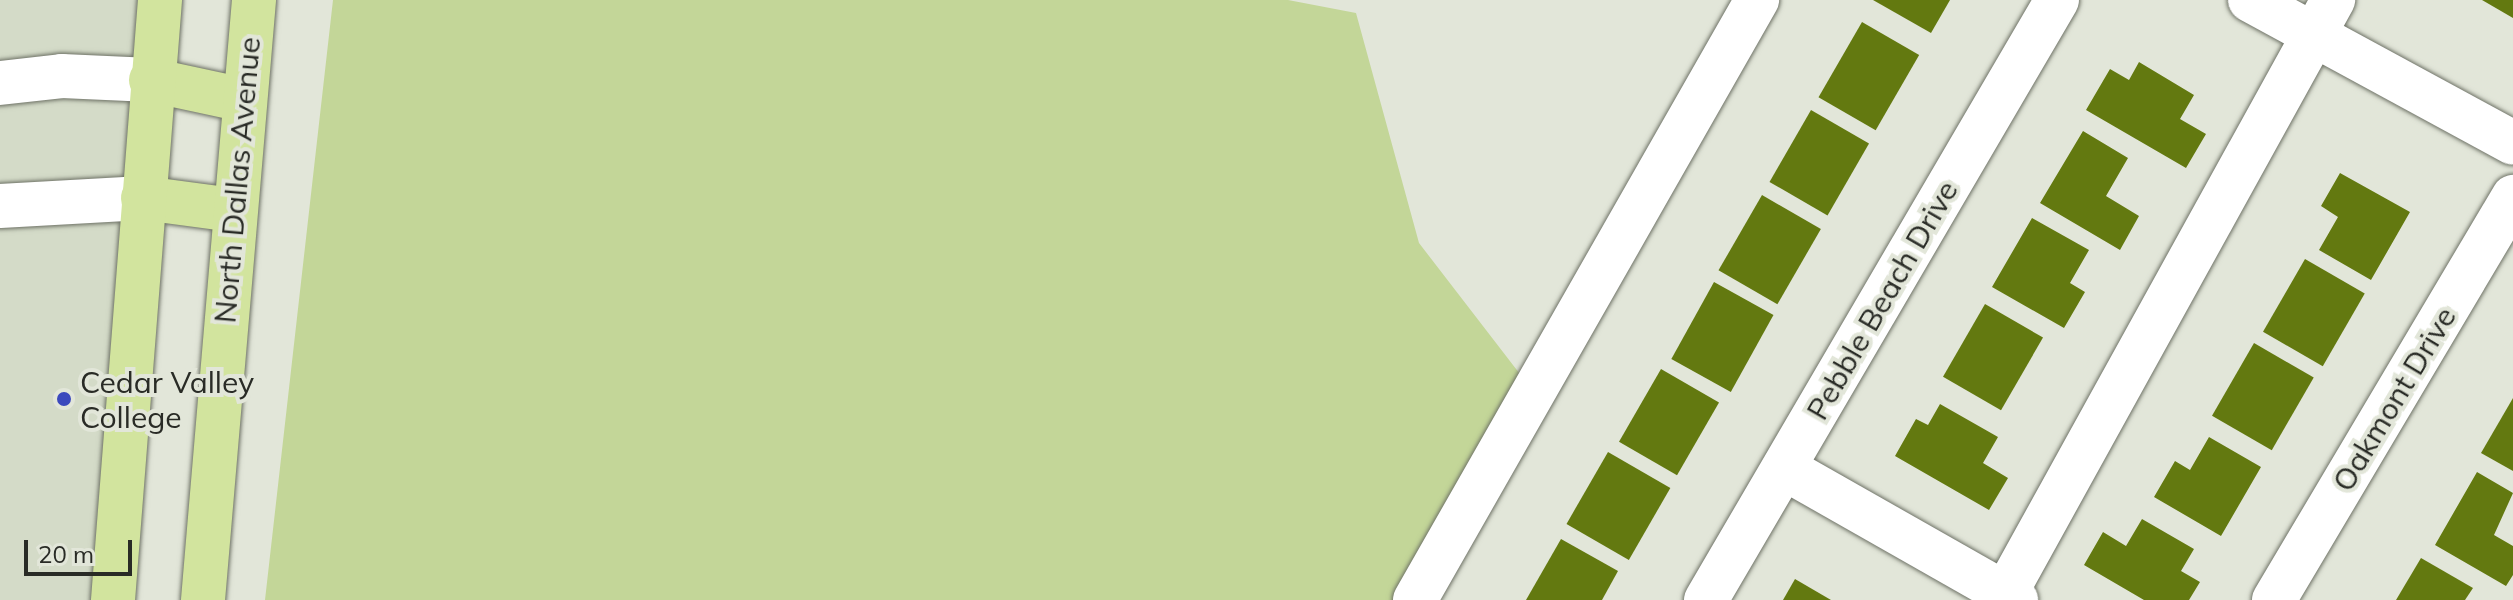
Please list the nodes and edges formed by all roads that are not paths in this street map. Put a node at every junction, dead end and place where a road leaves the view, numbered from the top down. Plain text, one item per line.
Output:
1 (160, 0) edge
2 (254, 0) edge
3 (1757, 0) edge
4 (2057, 0) edge
5 (2250, 0) edge
6 (2323, 18) edge
7 (151, 80) junction
8 (0, 83) edge
9 (244, 100) junction
10 (2513, 143) edge
11 (2513, 197) edge
12 (143, 198) junction
13 (0, 206) edge
14 (233, 210) junction
15 (1784, 468) junction
16 (2010, 597) edge
17 (113, 600) edge
18 (203, 600) edge
19 (1415, 600) edge
20 (1706, 600) edge
21 (2274, 600) edge

1 - 7 main road
2 - 9 main road, North Dallas Avenue
3 - 19 street
4 - 15 street, Pebble Beach Drive
5 - 6 street
6 - 10 street
6 - 16 street
7 - 8 street
7 - 9 main road
7 - 12 main road
9 - 14 main road, North Dallas Avenue
11 - 21 street, Oakmont Drive
12 - 13 street
12 - 14 main road
12 - 17 main road
14 - 18 main road, North Dallas Avenue
15 - 16 street
15 - 20 street, Pebble Beach Drive

